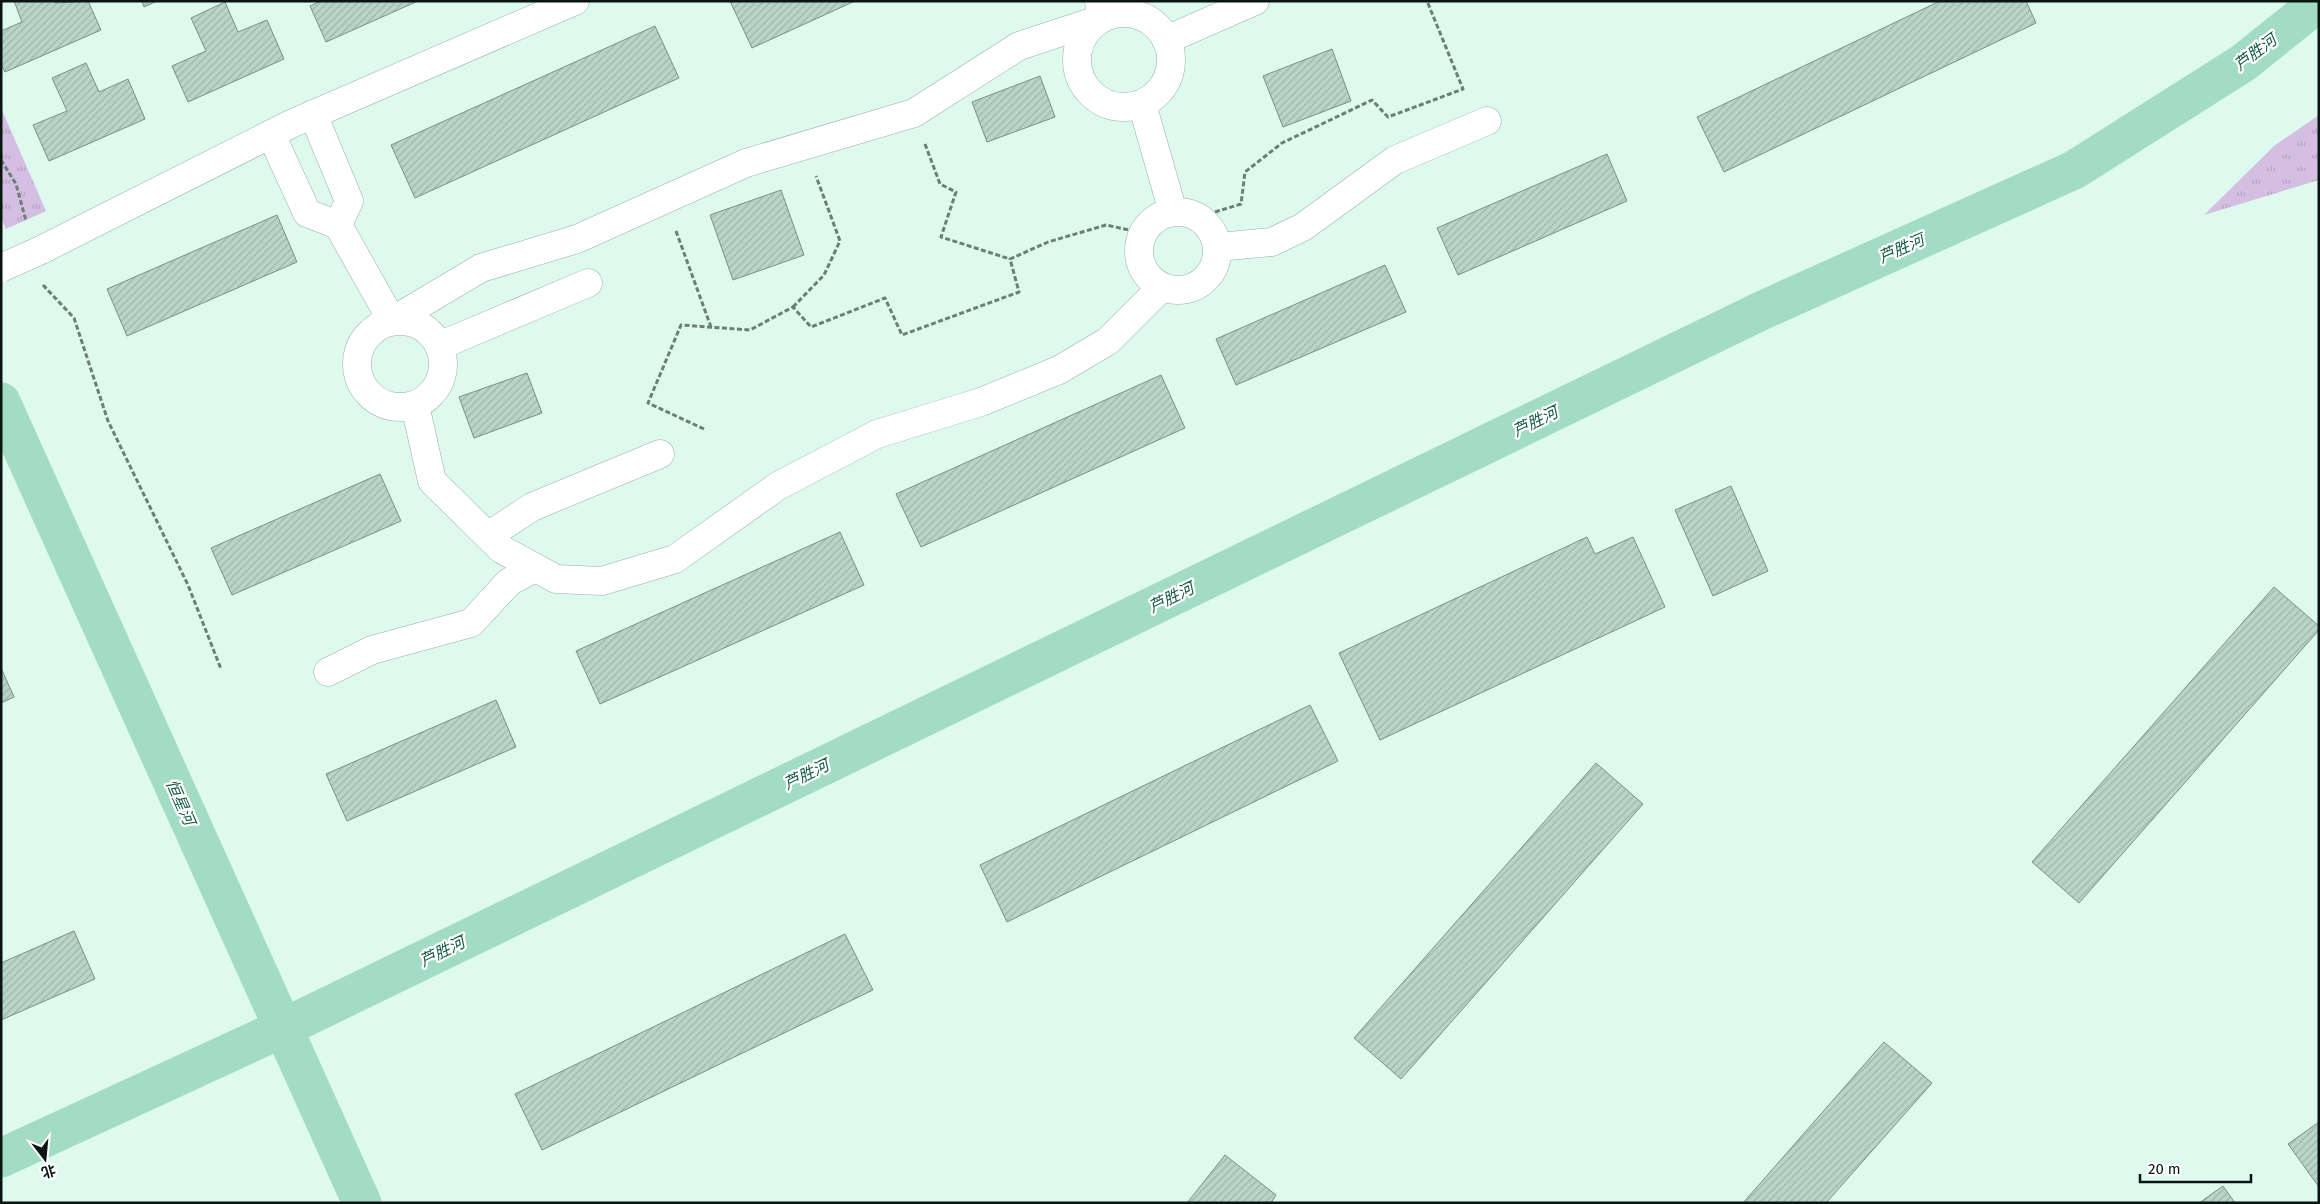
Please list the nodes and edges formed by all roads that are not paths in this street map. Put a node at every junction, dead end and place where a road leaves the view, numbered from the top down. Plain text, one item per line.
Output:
1 (575, 1) edge
2 (1255, 1) edge
3 (1107, 7) edge
4 (1166, 40) junction
5 (1142, 104) junction
6 (313, 114) junction
7 (1487, 121) dead end
8 (271, 134) junction
9 (1185, 214) junction
10 (338, 225) junction
11 (1218, 247) junction
12 (1, 268) edge
13 (588, 283) dead end
14 (1162, 287) junction
15 (392, 321) junction
16 (439, 346) junction
17 (415, 405) junction
18 (660, 454) dead end
19 (488, 536) junction
20 (535, 568) junction
21 (328, 672) dead end

1 - 6 street
2 - 4 street
3 - 4 street
3 - 5 street
3 - 15 street
4 - 5 street
5 - 9 street
6 - 8 street
6 - 10 street
7 - 11 street
8 - 10 street
8 - 12 street, bridge
9 - 11 street
9 - 14 street
10 - 15 street
11 - 14 street
13 - 16 street
14 - 20 street
15 - 16 street
15 - 17 street
16 - 17 street
17 - 19 street
18 - 19 street
19 - 20 street
20 - 21 street

